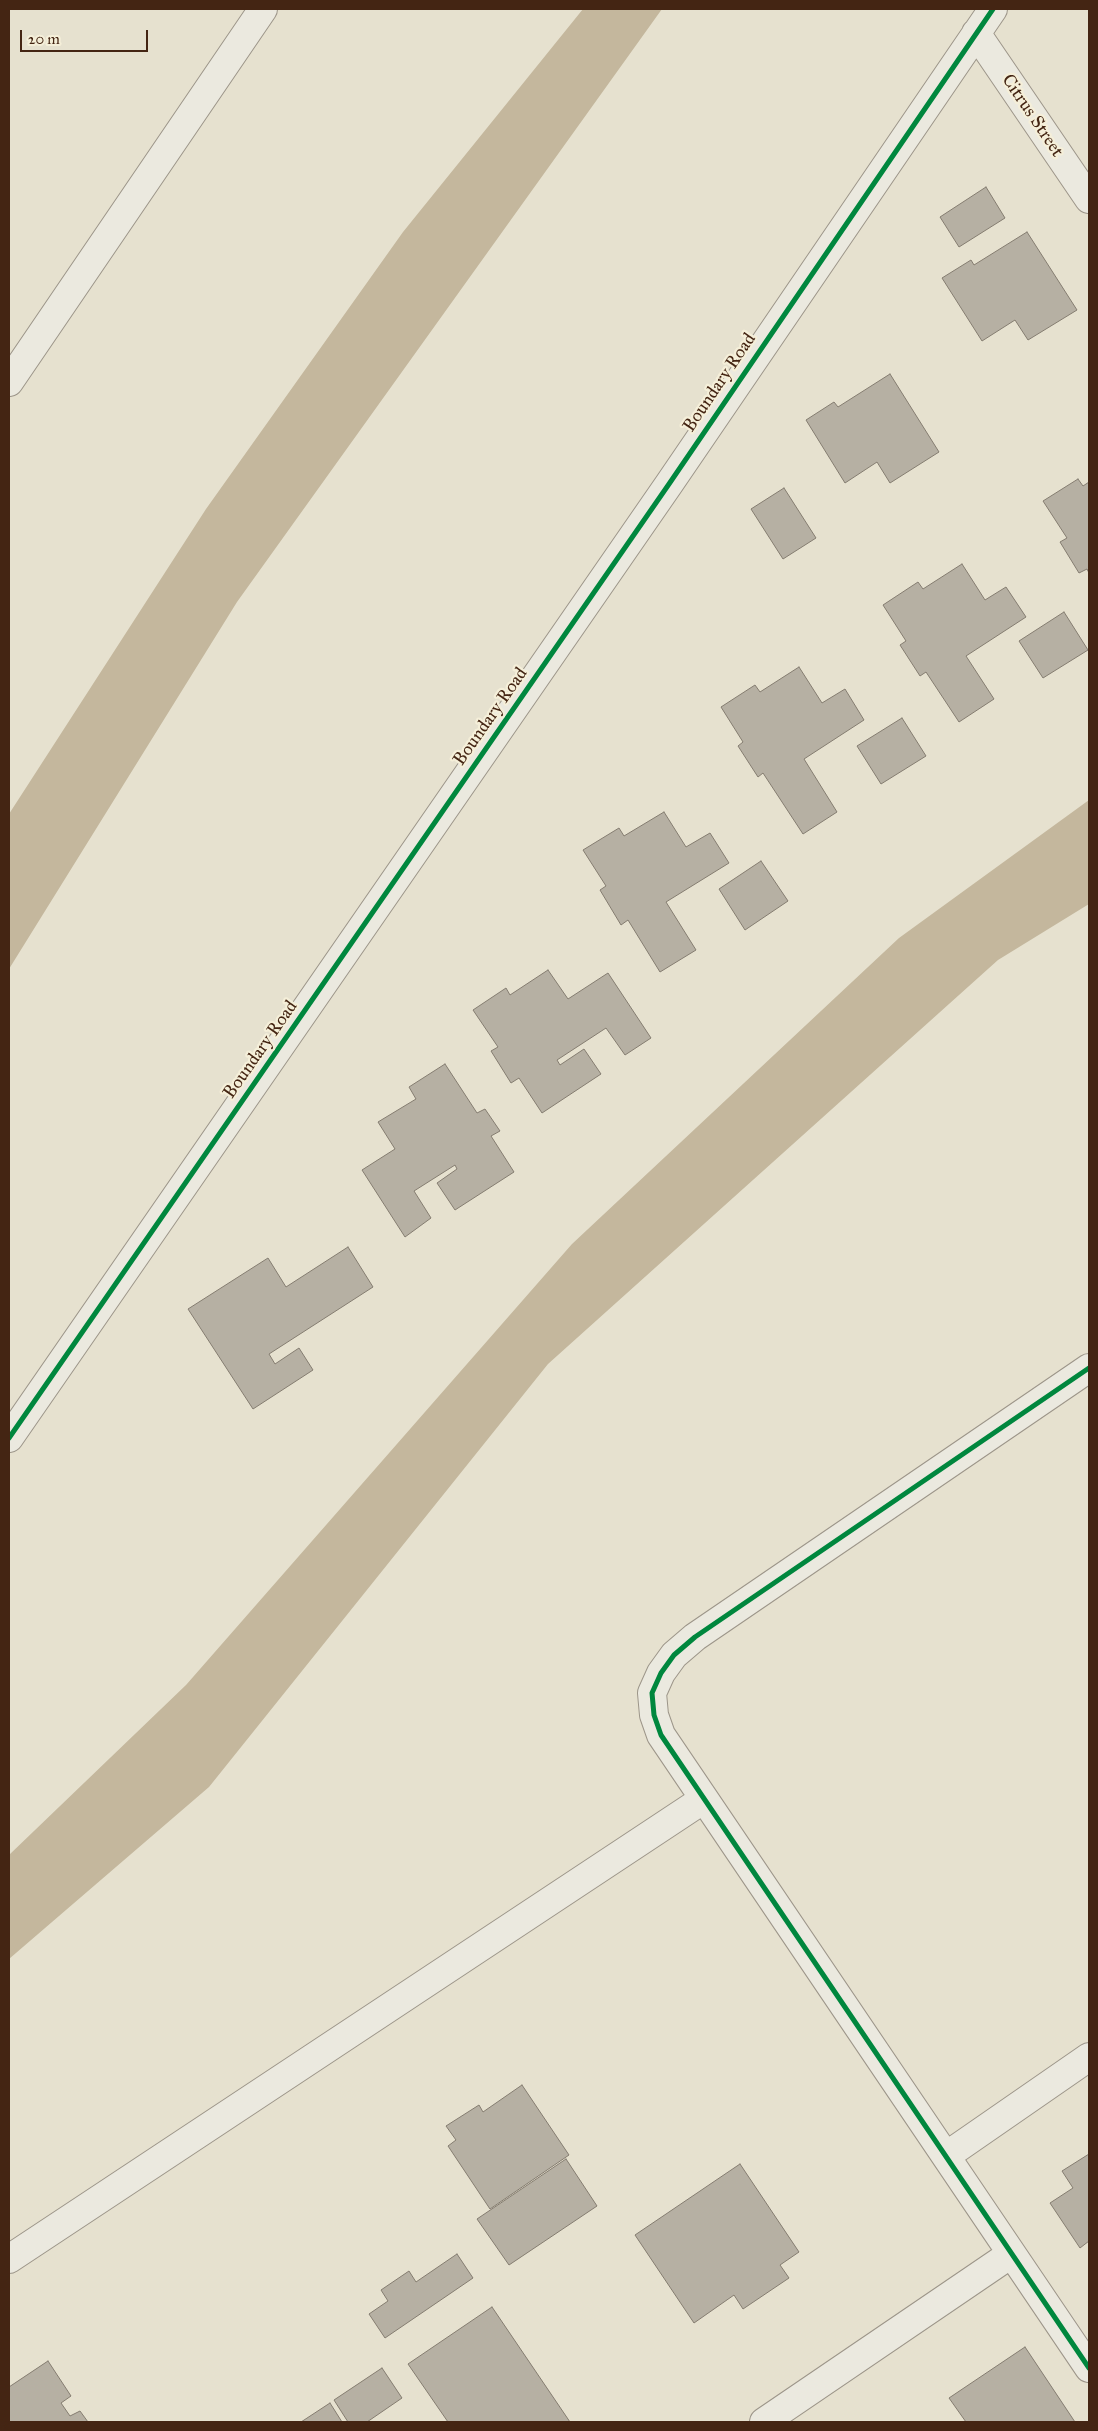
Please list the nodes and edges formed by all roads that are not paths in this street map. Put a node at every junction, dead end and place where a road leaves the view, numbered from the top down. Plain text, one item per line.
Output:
1 (263, 9) edge
2 (993, 9) edge
3 (976, 33) junction
4 (1089, 199) edge
5 (9, 382) edge
6 (1089, 1368) edge
7 (9, 1438) edge
8 (704, 1799) junction
9 (1089, 2057) edge
10 (946, 2156) junction
11 (1011, 2254) junction
12 (9, 2259) edge
13 (1089, 2368) edge
14 (764, 2422) edge

1 - 5 street
2 - 3 street, Boundary Road
3 - 4 street, Citrus Street
3 - 7 street, Boundary Road
6 - 8 street
8 - 10 street
8 - 12 street
9 - 10 street
10 - 11 street
11 - 13 street
11 - 14 street

